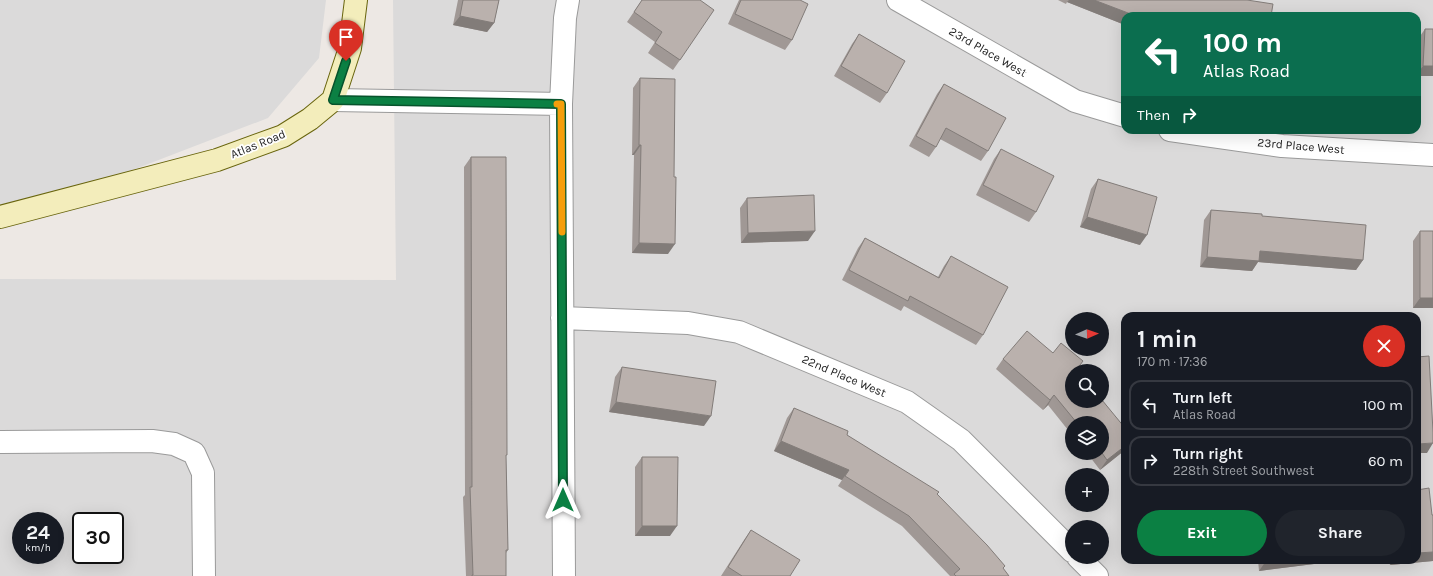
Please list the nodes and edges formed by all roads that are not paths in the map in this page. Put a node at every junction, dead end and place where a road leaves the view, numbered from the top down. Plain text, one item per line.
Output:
1 (356, 0) edge
2 (568, 0) edge
3 (898, 0) edge
4 (333, 100) junction
5 (561, 104) junction
6 (1121, 115) edge
7 (1198, 134) edge
8 (1433, 155) edge
9 (0, 217) edge
10 (562, 318) junction
11 (0, 442) edge
12 (1065, 544) edge
13 (1085, 564) edge
14 (204, 576) edge
15 (564, 576) edge
16 (1097, 576) edge

1 - 4 main road
2 - 5 street
3 - 6 street, 23rd Place West
4 - 5 street
4 - 9 main road, Atlas Road
5 - 10 street
7 - 8 street, 23rd Place West
10 - 12 street, 22nd Place West
10 - 15 street
11 - 14 street
13 - 16 street

